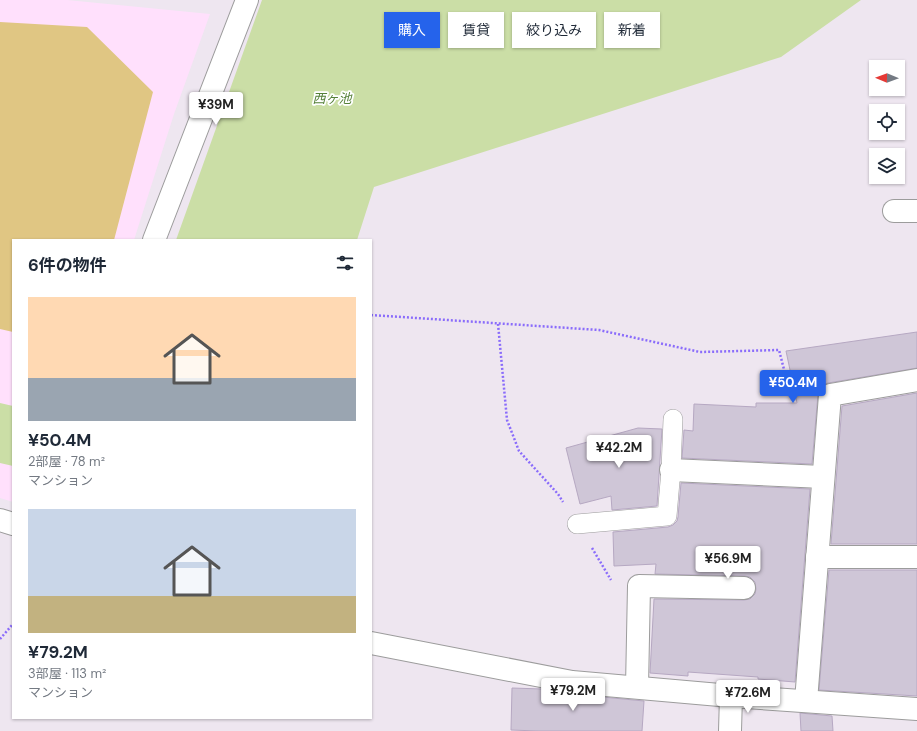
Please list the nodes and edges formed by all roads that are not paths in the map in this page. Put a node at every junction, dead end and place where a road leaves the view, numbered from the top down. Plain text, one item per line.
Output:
1 (247, 0) edge
2 (894, 211) dead end
3 (917, 211) edge
4 (154, 239) edge
5 (917, 380) edge
6 (673, 419) dead end
7 (671, 470) junction
8 (823, 477) junction
9 (0, 520) edge
10 (12, 524) edge
11 (577, 524) road end
12 (817, 557) junction
13 (917, 557) edge
14 (744, 588) dead end
15 (372, 643) edge
16 (637, 687) junction
17 (731, 696) junction
18 (806, 701) junction
19 (917, 709) edge
20 (730, 731) edge

1 - 4 street
2 - 3 street
5 - 8 street
6 - 7 lane
7 - 8 street
7 - 11 lane
8 - 12 street
9 - 10 street
12 - 13 street
12 - 18 street
14 - 16 street
15 - 16 street
16 - 17 street
17 - 18 street
17 - 20 street
18 - 19 street

